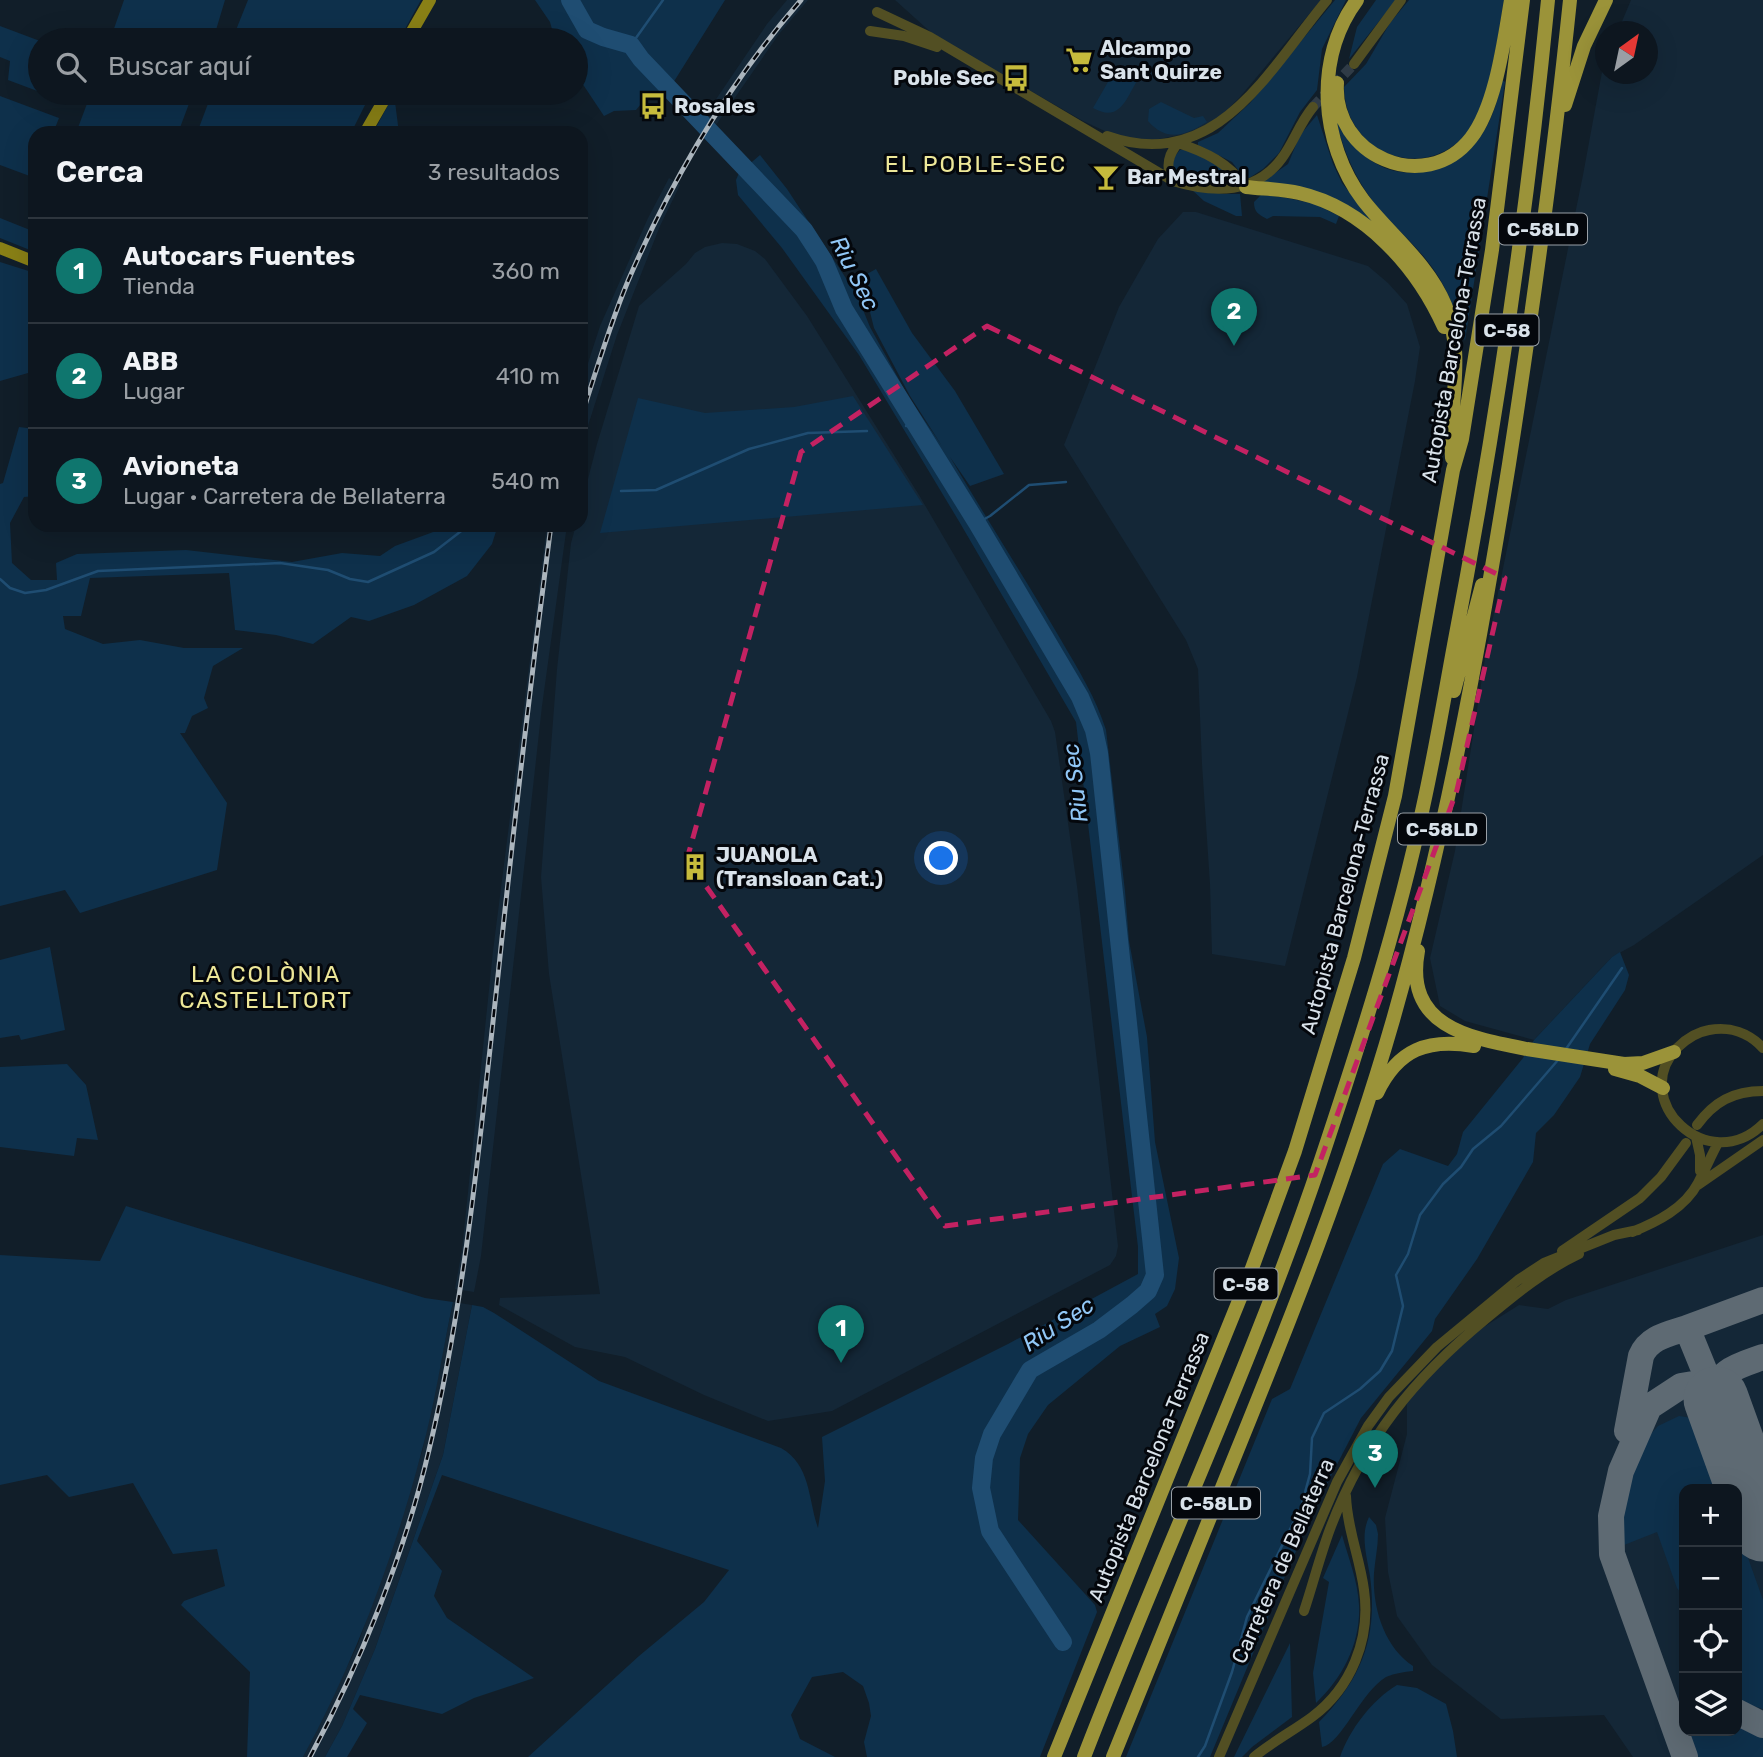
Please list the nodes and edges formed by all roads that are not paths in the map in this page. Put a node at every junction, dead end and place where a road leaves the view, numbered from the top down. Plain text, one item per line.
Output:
1 (432, 0) edge
2 (1328, 0) edge
3 (1357, 0) edge
4 (1368, 0) edge
5 (1401, 0) edge
6 (1511, 0) edge
7 (1523, 0) edge
8 (1548, 0) edge
9 (1570, 0) edge
10 (1606, 0) edge
11 (877, 12) dead end
12 (414, 28) edge
13 (421, 28) edge
14 (870, 31) dead end
15 (963, 58) junction
16 (1354, 64) tunnel mouth
17 (372, 105) edge
18 (381, 105) edge
19 (1313, 107) tunnel mouth
20 (362, 126) edge
21 (369, 126) edge
22 (1087, 129) junction
23 (1556, 133) junction
24 (1178, 143) junction
25 (1173, 181) junction
26 (1246, 187) junction
27 (0, 248) edge
28 (28, 259) edge
29 (1455, 358) junction
30 (1453, 470) junction
31 (1501, 512) junction
32 (1423, 807) junction
33 (1435, 863) junction
34 (1763, 1048) edge
35 (1674, 1052) junction
36 (1532, 1053) junction
37 (1594, 1062) junction
38 (1663, 1088) junction
39 (1763, 1091) edge
40 (1763, 1124) edge
41 (1697, 1125) dead end
42 (1356, 1139) junction
43 (1691, 1140) junction
44 (1763, 1140) edge
45 (1718, 1143) junction
46 (1697, 1185) junction
47 (1638, 1230) junction
48 (1556, 1256) junction
49 (1346, 1492) junction
50 (1321, 1519) junction
51 (1054, 1757) edge
52 (1084, 1757) edge
53 (1113, 1757) edge
54 (1219, 1757) edge
55 (1254, 1757) edge

1 - 12 main road
1 - 13 main road
2 - 24 street
3 - 29 highway
4 - 6 highway
5 - 16 street
7 - 30 highway, Autopista Barcelona-Terrassa / C-58
8 - 32 highway, C-58
9 - 23 highway, C-58LD
10 - 23 highway
11 - 15 street
14 - 15 street
15 - 22 street
17 - 20 main road
18 - 21 main road
19 - 26 street
22 - 24 street
22 - 25 street
23 - 31 highway, C-58LD
24 - 25 street
24 - 26 street
25 - 26 street
26 - 29 highway
27 - 28 main road
29 - 30 highway
30 - 51 highway, Autopista Barcelona-Terrassa / C-58
31 - 32 highway
31 - 33 highway, C-58LD
32 - 52 highway, C-58
33 - 36 highway
33 - 42 highway, C-58LD
34 - 35 street
35 - 37 highway
35 - 38 street
36 - 37 highway
36 - 42 highway
37 - 38 highway
38 - 43 street
39 - 41 street
40 - 45 street
42 - 53 highway, C-58LD
43 - 45 street
43 - 46 street
43 - 48 street
44 - 46 street
45 - 46 street, Carretera de Bellaterra
46 - 47 street, Carretera de Bellaterra
47 - 48 street, Carretera de Bellaterra
47 - 49 street, Carretera de Bellaterra
48 - 50 street, Carretera de Bellaterra
49 - 50 street
49 - 55 street, Carretera de Bellaterra
50 - 54 street, Carretera de Bellaterra

